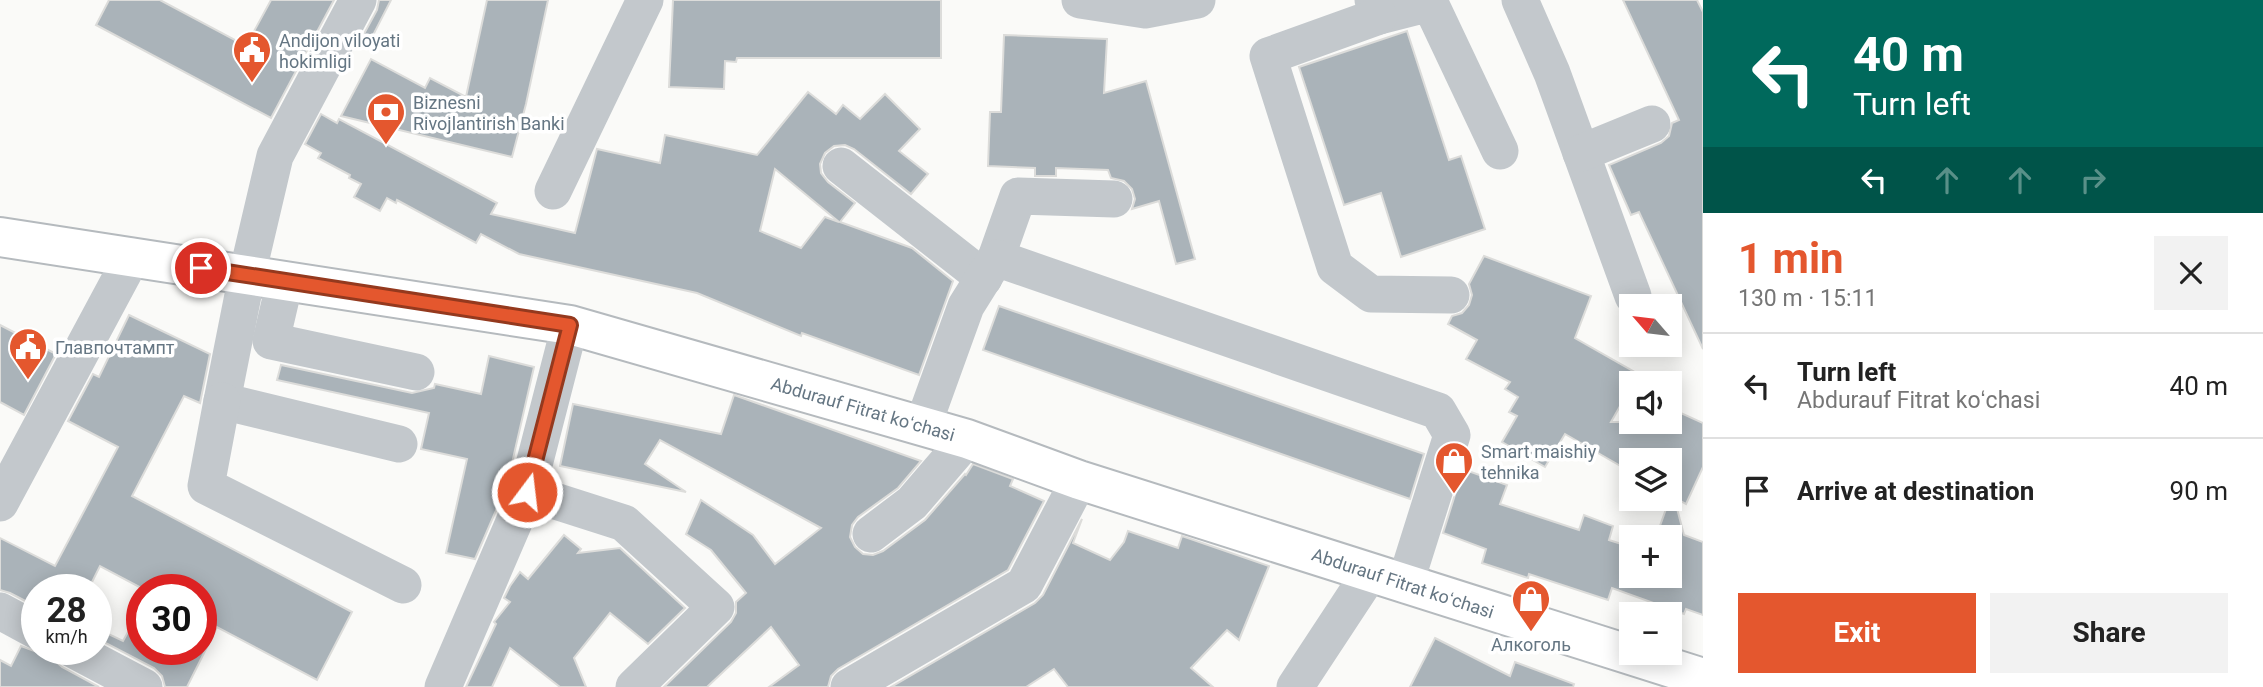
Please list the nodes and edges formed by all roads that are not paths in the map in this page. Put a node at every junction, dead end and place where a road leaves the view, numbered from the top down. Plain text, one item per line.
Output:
1 (358, 0) edge
2 (645, 0) edge
3 (1080, 0) edge
4 (1197, 0) edge
5 (1520, 0) edge
6 (1376, 8) edge
7 (1652, 124) dead end
8 (1500, 151) dead end
9 (1581, 153) junction
10 (841, 166) dead end
11 (553, 191) dead end
12 (1114, 199) dead end
13 (0, 237) edge
14 (132, 257) junction
15 (990, 268) junction
16 (247, 275) junction
17 (285, 281) junction
18 (1632, 294) edge
19 (1451, 295) dead end
20 (570, 325) junction
21 (416, 372) dead end
22 (222, 401) junction
23 (923, 425) junction
24 (967, 439) junction
25 (398, 444) dead end
26 (1079, 480) junction
27 (527, 492) junction
28 (0, 503) edge
29 (870, 534) dead end
30 (1370, 573) junction
31 (1405, 584) junction
32 (402, 585) dead end
33 (0, 611) edge
34 (21, 622) edge
35 (102, 665) edge
36 (1703, 678) edge
37 (144, 687) edge
38 (443, 687) edge
39 (634, 687) edge
40 (849, 687) edge
41 (1295, 687) edge

1 - 16 street
2 - 11 street
3 - 4 street
5 - 9 street
6 - 8 street
6 - 19 street
7 - 9 street
9 - 18 street
10 - 15 street
12 - 15 street
13 - 14 main road, Abdurauf Fitrat koʻchasi
14 - 16 main road, Abdurauf Fitrat koʻchasi
14 - 28 street
15 - 23 street
15 - 31 street
16 - 17 main road, Abdurauf Fitrat koʻchasi
16 - 22 street
17 - 20 main road, Abdurauf Fitrat koʻchasi
17 - 21 street
20 - 23 main road, Abdurauf Fitrat koʻchasi
20 - 27 street
22 - 25 street
22 - 32 street
23 - 24 main road, Abdurauf Fitrat koʻchasi
24 - 26 main road, Abdurauf Fitrat koʻchasi
24 - 29 street
26 - 30 main road, Abdurauf Fitrat koʻchasi
26 - 40 street
27 - 38 street
27 - 39 street
30 - 31 main road, Abdurauf Fitrat koʻchasi
30 - 41 street
31 - 36 main road, Abdurauf Fitrat koʻchasi
33 - 34 street
35 - 37 street

